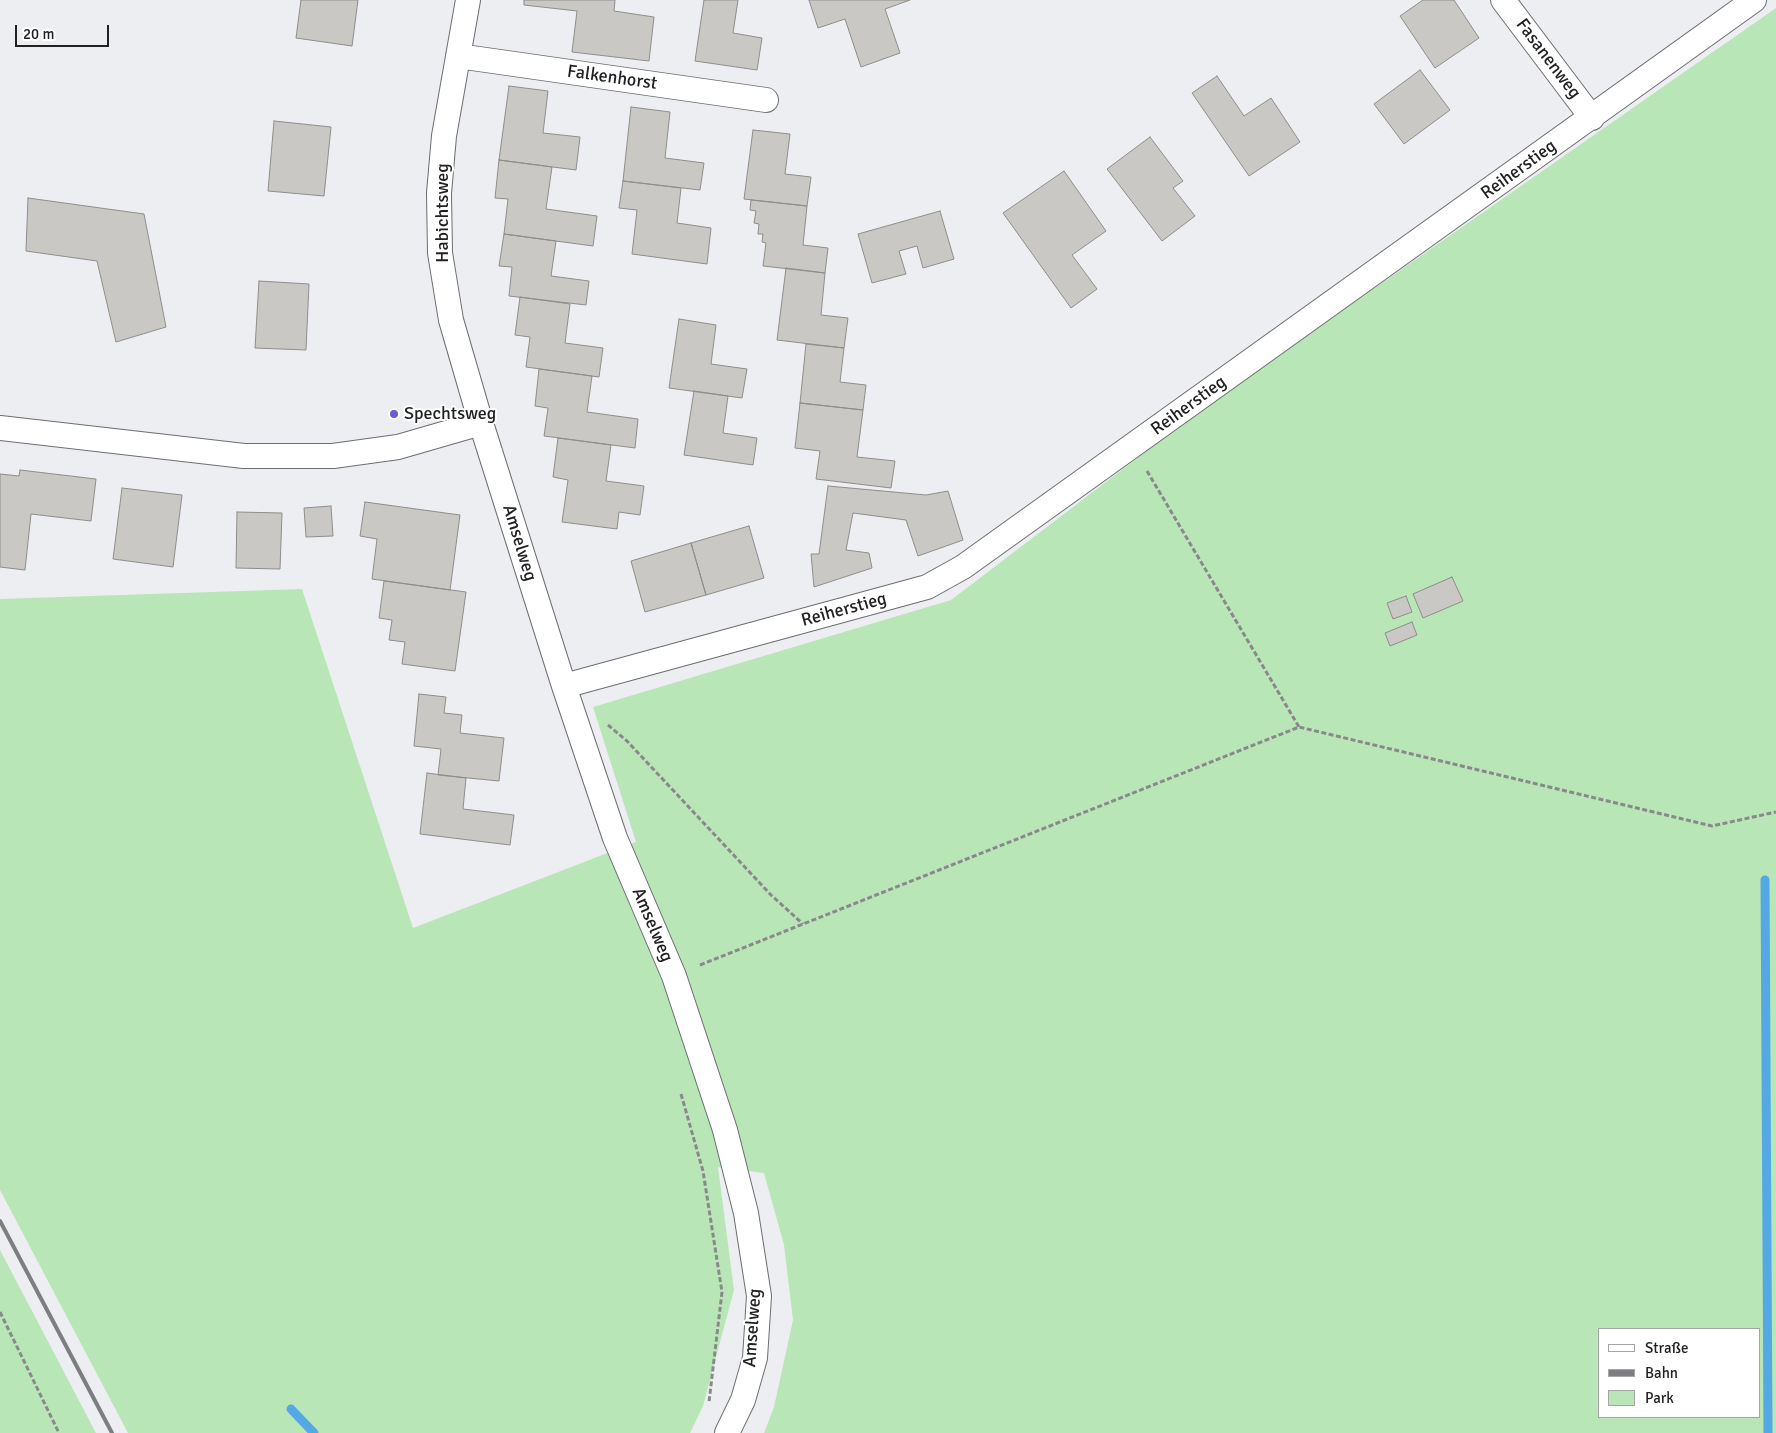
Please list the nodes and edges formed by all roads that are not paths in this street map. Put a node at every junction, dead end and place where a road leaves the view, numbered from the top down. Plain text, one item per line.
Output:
1 (468, 0) edge
2 (1503, 0) edge
3 (1754, 0) edge
4 (458, 56) junction
5 (766, 100) dead end
6 (1592, 118) junction
7 (481, 423) junction
8 (0, 428) edge
9 (564, 686) junction
10 (727, 1433) edge

1 - 4 street, Habichtsweg
2 - 6 street, Fasanenweg
3 - 6 street, Reiherstieg
4 - 5 street, Falkenhorst
4 - 7 street, Habichtsweg
6 - 9 street, Reiherstieg
7 - 8 street
7 - 9 street, Amselweg
9 - 10 street, Amselweg

